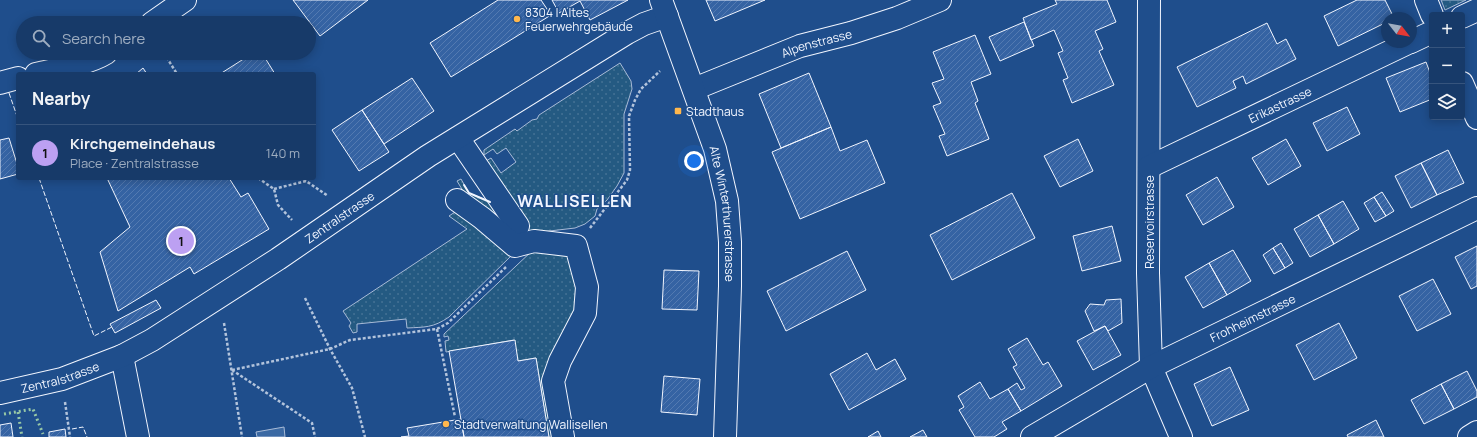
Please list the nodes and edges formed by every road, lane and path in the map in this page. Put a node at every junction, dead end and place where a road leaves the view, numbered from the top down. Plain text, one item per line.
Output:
1 (185, 0) edge
2 (940, 0) edge
3 (1149, 0) edge
4 (1426, 0) edge
5 (664, 8) edge
6 (1477, 10) edge
7 (1431, 12) edge
8 (162, 16) edge
9 (1465, 16) edge
10 (1429, 33) edge
11 (1417, 39) edge
12 (1398, 48) edge
13 (89, 60) edge
14 (168, 60) edge
15 (45, 72) edge
16 (176, 72) edge
17 (16, 79) edge
18 (0, 83) edge
19 (694, 89) junction
20 (1465, 91) edge
21 (1477, 118) edge
22 (458, 138) junction
23 (1149, 167) junction
24 (261, 180) edge
25 (274, 189) junction
26 (331, 198) dead end
27 (457, 200) dead end
28 (1477, 208) edge
29 (294, 222) dead end
30 (518, 226) dead end
31 (534, 241) junction
32 (305, 298) dead end
33 (224, 320) dead end
34 (437, 329) junction
35 (330, 349) junction
36 (122, 356) junction
37 (1151, 368) junction
38 (232, 370) junction
39 (0, 393) edge
40 (64, 396) dead end
41 (455, 417) dead end
42 (1477, 432) edge
43 (70, 437) edge
44 (138, 437) edge
45 (242, 437) edge
46 (315, 437) edge
47 (365, 437) edge
48 (563, 437) edge
49 (725, 437) edge
50 (1032, 437) edge
51 (1181, 437) edge
52 (1469, 437) edge

1 - 8 street
2 - 19 street, Alpenstrasse
3 - 23 street, Reservoirstrasse
4 - 7 street
5 - 19 street, Alte Winterthurerstrasse
5 - 22 street, Zentralstrasse
6 - 9 street
10 - 11 street, Erikastrasse
12 - 23 street, Erikastrasse
13 - 15 street
14 - 16 path
17 - 18 street
19 - 49 street, Alte Winterthurerstrasse
20 - 21 street
22 - 30 street
22 - 36 street, Zentralstrasse
23 - 37 street, Reservoirstrasse
24 - 25 path
25 - 26 path
25 - 29 path
27 - 31 street
28 - 37 street, Frohheimstrasse
31 - 34 path
31 - 48 street
32 - 35 path
33 - 38 path
34 - 35 path
34 - 41 path
35 - 38 path
35 - 47 path
36 - 39 street, Zentralstrasse
36 - 44 street
37 - 50 street, Frohheimstrasse
37 - 51 street, Reservoirstrasse
38 - 45 path
38 - 46 path
40 - 43 path
42 - 52 street

